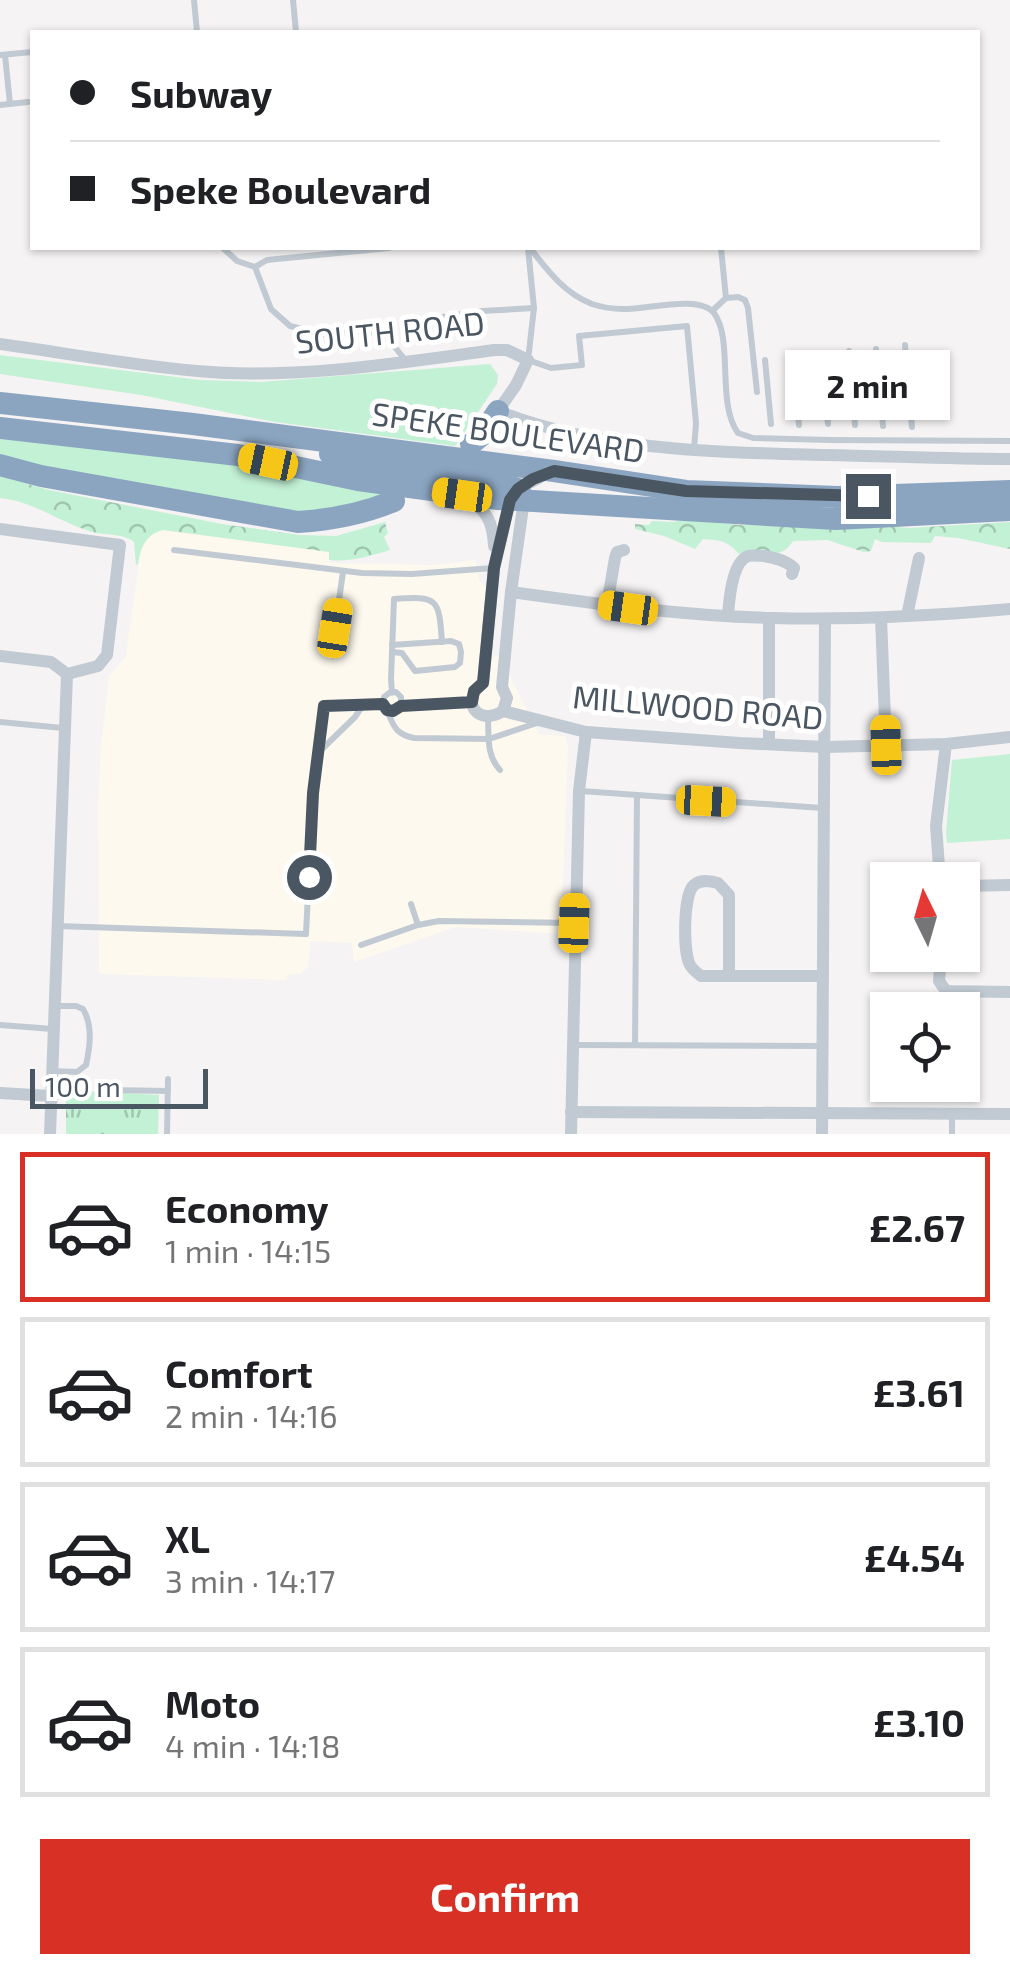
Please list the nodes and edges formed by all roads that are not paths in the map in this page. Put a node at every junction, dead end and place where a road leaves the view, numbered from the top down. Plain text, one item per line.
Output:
1 (194, 0) edge
2 (293, 0) edge
3 (198, 30) edge
4 (296, 30) edge
5 (30, 52) edge
6 (3, 55) edge
7 (28, 102) dead end
8 (10, 104) junction
9 (0, 105) edge
10 (225, 250) edge
11 (369, 250) edge
12 (529, 250) edge
13 (531, 250) edge
14 (721, 250) edge
15 (255, 267) junction
16 (726, 298) junction
17 (534, 308) junction
18 (712, 311) junction
19 (436, 318) dead end
20 (0, 344) edge
21 (905, 346) dead end
22 (876, 348) dead end
23 (849, 351) dead end
24 (820, 354) dead end
25 (792, 357) dead end
26 (528, 360) junction
27 (765, 360) dead end
28 (407, 362) junction
29 (757, 392) dead end
30 (0, 403) edge
31 (498, 411) junction
32 (771, 424) dead end
33 (828, 424) dead end
34 (799, 425) dead end
35 (854, 425) dead end
36 (883, 426) dead end
37 (912, 427) dead end
38 (0, 428) edge
39 (290, 437) junction
40 (1010, 441) edge
41 (471, 444) dead end
42 (694, 450) junction
43 (1010, 459) edge
44 (0, 465) edge
45 (554, 471) junction
46 (1010, 491) edge
47 (462, 495) junction
48 (517, 496) junction
49 (394, 502) dead end
50 (1010, 510) edge
51 (0, 529) edge
52 (174, 550) dead end
53 (624, 550) dead end
54 (919, 558) dead end
55 (494, 568) junction
56 (343, 572) junction
57 (792, 574) dead end
58 (512, 592) junction
59 (608, 605) junction
60 (1010, 609) edge
61 (728, 615) junction
62 (906, 616) junction
63 (769, 618) junction
64 (881, 618) junction
65 (825, 619) junction
66 (335, 628) dead end
67 (442, 642) junction
68 (392, 648) junction
69 (0, 656) edge
70 (67, 674) junction
71 (483, 683) junction
72 (502, 687) junction
73 (392, 692) junction
74 (472, 702) junction
75 (364, 704) junction
76 (383, 704) junction
77 (401, 706) junction
78 (390, 711) junction
79 (503, 711) junction
80 (488, 717) junction
81 (543, 721) junction
82 (0, 722) edge
83 (64, 728) junction
84 (586, 732) junction
85 (1010, 737) edge
86 (489, 739) junction
87 (769, 744) junction
88 (946, 744) junction
89 (886, 745) junction
90 (825, 747) junction
91 (319, 752) junction
92 (500, 770) dead end
93 (579, 791) junction
94 (638, 796) junction
95 (824, 808) junction
96 (939, 862) edge
97 (1010, 885) edge
98 (980, 886) edge
99 (411, 904) dead end
100 (574, 923) junction
101 (418, 925) junction
102 (57, 926) junction
103 (361, 945) dead end
104 (940, 972) edge
105 (729, 976) junction
106 (822, 976) junction
107 (1010, 992) edge
108 (55, 1006) junction
109 (0, 1025) edge
110 (54, 1029) junction
111 (573, 1045) junction
112 (635, 1045) junction
113 (822, 1046) junction
114 (52, 1070) junction
115 (168, 1078) dead end
116 (106, 1090) dead end
117 (168, 1091) junction
118 (0, 1093) edge
119 (52, 1096) junction
120 (572, 1112) junction
121 (822, 1113) junction
122 (952, 1114) junction
123 (1010, 1114) edge
124 (50, 1134) edge
125 (167, 1134) edge
126 (571, 1134) edge
127 (822, 1134) edge
128 (952, 1134) edge

1 - 3 lane
2 - 4 lane
5 - 6 lane
6 - 8 lane
7 - 8 lane
8 - 9 lane
10 - 15 lane
11 - 15 lane
12 - 17 lane
13 - 18 lane
14 - 16 lane
15 - 28 lane
16 - 18 lane
16 - 29 lane
17 - 19 lane
17 - 26 lane
18 - 40 lane
20 - 28 street, SOUTH ROAD
21 - 37 lane
22 - 36 lane
23 - 35 lane
24 - 33 lane
25 - 34 lane
26 - 28 street, SOUTH ROAD
26 - 31 street
26 - 42 lane, SOUTH ROAD
27 - 32 lane
30 - 39 highway, SPEKE BOULEVARD
31 - 41 highway
31 - 42 street
38 - 47 highway, SPEKE BOULEVARD
39 - 45 highway, SPEKE BOULEVARD
39 - 48 highway
42 - 43 street
44 - 49 highway
45 - 46 highway, SPEKE BOULEVARD
45 - 48 street
47 - 48 highway, SPEKE BOULEVARD
47 - 55 street
48 - 50 highway, SPEKE BOULEVARD
48 - 55 street
48 - 58 street
51 - 70 street
52 - 56 lane
53 - 59 street
54 - 62 street
55 - 56 lane
55 - 71 street
56 - 66 lane
57 - 61 street
58 - 59 street
58 - 72 street
59 - 61 street
60 - 62 street
61 - 63 street
62 - 64 street
63 - 65 street
63 - 87 street
64 - 65 street
64 - 89 street
65 - 90 street
67 - 68 lane
67 - 68 lane
67 - 68 lane
68 - 73 lane
69 - 70 street
70 - 83 street
71 - 72 street
71 - 74 street
72 - 79 street
73 - 76 lane
73 - 77 lane
74 - 77 lane
74 - 80 street
75 - 76 lane
75 - 91 lane
75 - 91 lane
76 - 78 lane
77 - 78 lane
78 - 86 lane
79 - 80 street
79 - 81 street, MILLWOOD ROAD
80 - 86 lane
81 - 84 street, MILLWOOD ROAD
81 - 86 lane
82 - 83 lane
83 - 102 street
84 - 87 street, MILLWOOD ROAD
84 - 93 street
85 - 88 street, MILLWOOD ROAD
86 - 92 lane
87 - 90 street, MILLWOOD ROAD
88 - 89 street, MILLWOOD ROAD
88 - 96 street
89 - 90 street, MILLWOOD ROAD
90 - 95 street
91 - 102 lane
93 - 94 lane
93 - 100 street
94 - 95 lane
94 - 112 lane
95 - 106 street
97 - 98 street
99 - 101 lane
100 - 101 lane
100 - 111 street
101 - 103 lane
102 - 108 street
104 - 107 street
105 - 105 street
105 - 106 street
106 - 113 street
108 - 110 street
108 - 114 lane
109 - 110 lane
110 - 114 street
111 - 112 lane
111 - 120 street
112 - 113 lane
113 - 121 street
114 - 119 street
115 - 117 lane
116 - 117 lane
117 - 125 lane
118 - 119 street
119 - 124 street
120 - 121 street
120 - 126 street
121 - 122 street
121 - 127 street
122 - 123 street
122 - 128 lane

